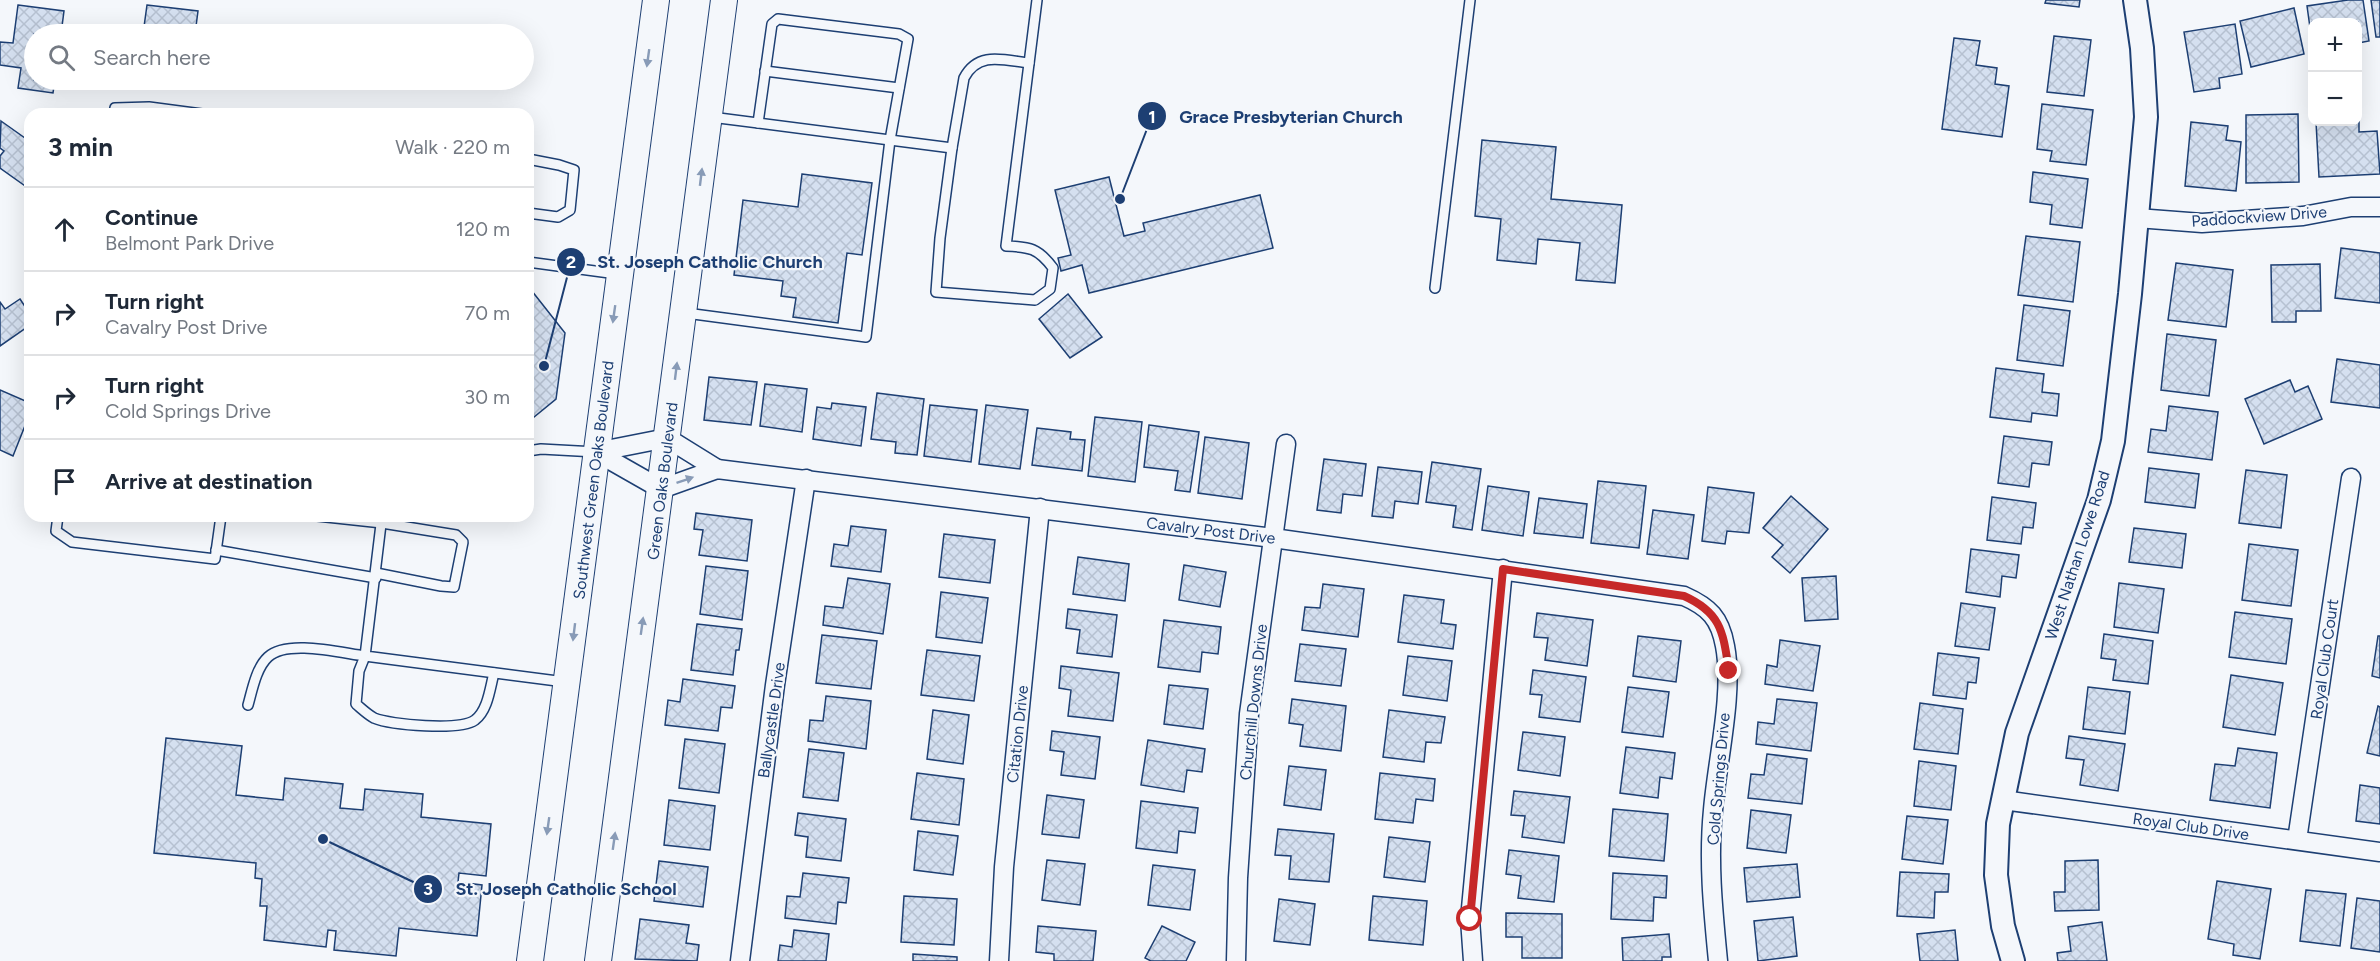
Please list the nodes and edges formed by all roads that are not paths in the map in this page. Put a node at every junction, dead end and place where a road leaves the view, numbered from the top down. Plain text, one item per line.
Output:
1 (656, 0) edge
2 (724, 0) edge
3 (1037, 0) edge
4 (1470, 0) edge
5 (2135, 0) edge
6 (1029, 63) junction
7 (765, 71) junction
8 (899, 88) junction
9 (115, 108) edge
10 (157, 108) edge
11 (709, 116) junction
12 (758, 123) junction
13 (890, 140) junction
14 (952, 148) junction
15 (534, 160) edge
16 (2380, 207) edge
17 (534, 214) edge
18 (2137, 218) junction
19 (534, 263) edge
20 (620, 275) junction
21 (1435, 288) dead end
22 (683, 313) junction
23 (667, 438) junction
24 (1286, 444) dead end
25 (534, 450) edge
26 (596, 452) junction
27 (717, 469) junction
28 (2351, 478) dead end
29 (806, 479) junction
30 (661, 489) junction
31 (1040, 508) junction
32 (57, 522) edge
33 (220, 522) edge
34 (382, 522) edge
35 (392, 522) edge
36 (1273, 538) junction
37 (216, 550) junction
38 (1503, 569) junction
39 (376, 575) junction
40 (1703, 604) joint
41 (365, 656) junction
42 (494, 673) junction
43 (568, 682) junction
44 (248, 705) dead end
45 (2003, 800) junction
46 (2297, 840) junction
47 (2380, 852) edge
48 (530, 961) edge
49 (598, 961) edge
50 (740, 961) edge
51 (999, 961) edge
52 (1236, 961) edge
53 (1473, 961) edge
54 (1718, 961) edge
55 (2013, 961) edge

1 -> 20 main road, Southwest Green Oaks Boulevard
2 - 11 main road, Green Oaks Boulevard
3 - 6 lane
4 - 21 lane
5 - 18 street, West Nathan Lowe Road
6 - 14 lane
6 - 14 lane
7 - 8 lane
7 - 8 lane
7 - 12 lane
8 - 13 lane
9 - 10 lane
11 - 12 lane
22 -> 11 main road, Green Oaks Boulevard
12 - 13 lane
13 - 14 lane
13 - 22 lane
15 - 17 lane
16 - 18 street, Paddockview Drive
18 - 45 street, West Nathan Lowe Road
19 - 20 lane
20 -> 26 main road, Southwest Green Oaks Boulevard
23 -> 22 main road, Green Oaks Boulevard
23 - 26 street
23 - 27 street, Cavalry Post Drive
23 - 30 main road, Green Oaks Boulevard
24 - 36 street, Churchill Downs Drive
25 - 26 lane
26 - 30 street
26 -> 43 main road, Southwest Green Oaks Boulevard
27 - 29 street, Cavalry Post Drive
30 -> 27 street, Cavalry Post Drive
28 - 46 street, Royal Club Court
29 - 31 street, Cavalry Post Drive
29 - 50 street, Ballycastle Drive
49 -> 30 main road, Green Oaks Boulevard
31 - 36 street, Cavalry Post Drive
31 - 51 street, Citation Drive
32 - 37 lane
33 - 37 lane
34 - 39 lane
35 - 39 lane
36 - 38 street, Cavalry Post Drive
36 - 52 street, Churchill Downs Drive
37 - 39 lane
38 - 40 street, Cavalry Post Drive
38 - 53 street
39 - 41 lane
40 - 54 street, Cold Springs Drive
41 - 42 lane
41 - 42 lane
41 - 44 lane
42 - 43 lane
43 -> 48 main road, Southwest Green Oaks Boulevard
45 - 46 street, Royal Club Drive
45 - 55 street, West Nathan Lowe Road
46 - 47 street, Royal Club Drive

